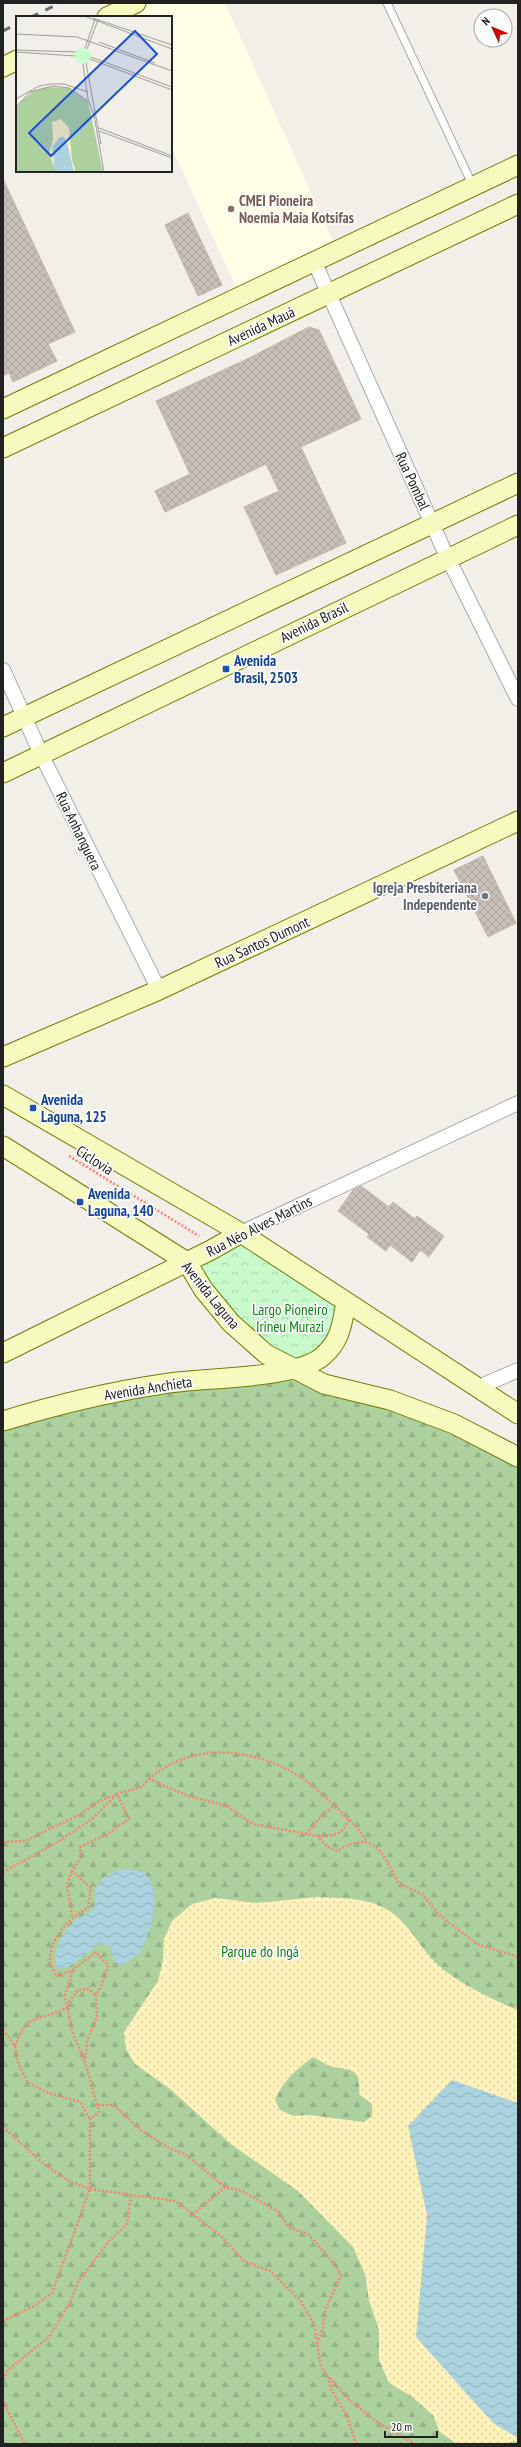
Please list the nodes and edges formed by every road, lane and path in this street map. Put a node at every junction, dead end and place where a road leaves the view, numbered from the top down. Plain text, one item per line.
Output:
1 (136, 3) edge
2 (387, 3) edge
3 (109, 16) edge
4 (16, 60) edge
5 (3, 67) edge
6 (518, 165) edge
7 (473, 186) junction
8 (518, 204) edge
9 (314, 261) junction
10 (328, 295) junction
11 (3, 409) edge
12 (3, 448) edge
13 (518, 483) edge
14 (432, 523) junction
15 (518, 525) edge
16 (448, 558) junction
17 (3, 670) edge
18 (518, 700) edge
19 (24, 718) junction
20 (3, 727) edge
21 (41, 754) junction
22 (3, 773) edge
23 (518, 821) edge
24 (159, 990) junction
25 (3, 1057) edge
26 (3, 1095) edge
27 (518, 1103) edge
28 (3, 1146) edge
29 (65, 1154) dead end
30 (240, 1233) junction
31 (218, 1246) junction
32 (187, 1262) junction
33 (346, 1302) junction
34 (3, 1353) edge
35 (295, 1369) junction
36 (518, 1370) edge
37 (477, 1388) junction
38 (518, 1414) edge
39 (3, 1421) edge
40 (518, 1457) edge
41 (149, 1780) junction
42 (117, 1794) junction
43 (334, 1806) junction
44 (349, 1819) junction
45 (306, 1834) junction
46 (317, 1836) junction
47 (3, 1842) edge
48 (367, 1842) junction
49 (72, 1871) junction
50 (3, 1872) edge
51 (72, 1916) junction
52 (518, 1956) edge
53 (73, 1970) junction
54 (96, 1996) junction
55 (68, 2010) junction
56 (3, 2030) edge
57 (15, 2046) junction
58 (85, 2062) junction
59 (98, 2105) junction
60 (90, 2119) junction
61 (3, 2127) edge
62 (225, 2186) junction
63 (90, 2188) junction
64 (131, 2195) junction
65 (193, 2214) junction
66 (3, 2321) edge
67 (317, 2345) junction
68 (328, 2376) junction
69 (3, 2379) edge
70 (3, 2402) edge
71 (25, 2444) edge
72 (356, 2444) edge
73 (415, 2444) edge

1 - 3 main road
2 - 7 lane
4 - 5 main road
6 - 7 main road
7 - 9 main road
8 - 10 main road, Avenida Mauá
9 - 10 street, Rua Pombal
9 - 11 main road
10 - 12 main road, Avenida Mauá
10 - 14 street, Rua Pombal
13 - 14 main road
14 - 16 street, Rua Pombal
14 - 19 main road
15 - 16 main road, Avenida Brasil
16 - 18 street, Rua Pombal
16 - 21 main road, Avenida Brasil
17 - 19 street, Rua Anhanguera
19 - 20 main road
19 - 21 street, Rua Anhanguera
21 - 22 main road, Avenida Brasil
21 - 24 street, Rua Anhanguera
23 - 24 main road, Rua Santos Dumont
24 - 25 main road, Rua Santos Dumont
26 - 30 main road
27 - 30 street, Rua Néo Alves Martins
28 - 32 main road, Avenida Laguna
29 - 31 path, Ciclovia
30 - 31 main road, Rua Néo Alves Martins
30 - 33 main road
31 - 32 main road, Rua Néo Alves Martins
32 - 34 main road, Rua Néo Alves Martins
32 - 35 main road, Avenida Laguna
33 - 35 main road, Avenida Anchieta
33 - 37 main road
35 - 39 main road, Avenida Anchieta
35 - 40 main road, Avenida Laguna
36 - 37 street
37 - 38 main road
41 - 42 path
41 - 43 path
41 - 45 path
42 - 47 path
42 - 49 path
42 - 50 path
43 - 44 path
43 - 45 path
44 - 46 path
44 - 48 path
45 - 46 path
46 - 48 path
48 - 52 path
49 - 51 path
49 - 51 path
51 - 53 path
53 - 54 path
53 - 55 path
54 - 55 path
54 - 58 path
55 - 57 path
55 - 58 path
56 - 57 path
57 - 60 path
58 - 59 path
59 - 60 path
59 - 62 path
60 - 63 path
61 - 63 path
62 - 65 path
62 - 67 path
63 - 64 path
63 - 66 path
64 - 65 path
64 - 69 path
65 - 67 path
67 - 68 path
68 - 72 path
68 - 73 path
70 - 71 path

